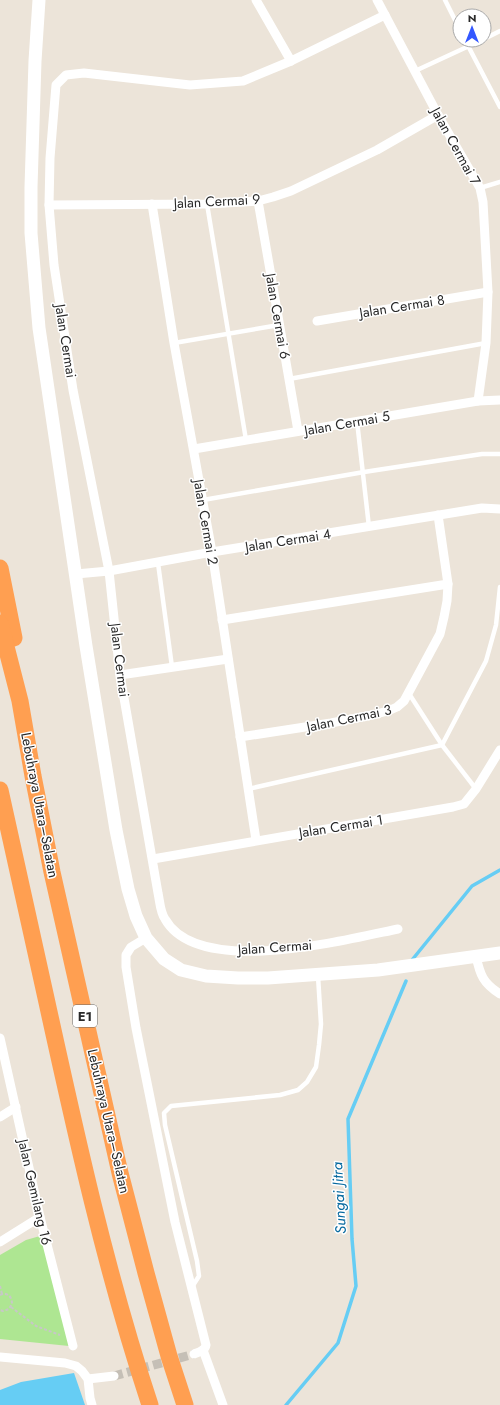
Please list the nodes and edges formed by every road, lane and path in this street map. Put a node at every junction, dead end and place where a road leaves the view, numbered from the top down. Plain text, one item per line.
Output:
1 (39, 0) edge
2 (256, 0) edge
3 (377, 0) edge
4 (445, 0) edge
5 (452, 14) edge
6 (385, 15) junction
7 (467, 48) edge
8 (470, 48) edge
9 (291, 61) junction
10 (415, 71) junction
11 (500, 107) edge
12 (438, 115) junction
13 (500, 182) edge
14 (480, 188) junction
15 (258, 201) junction
16 (152, 204) junction
17 (207, 204) junction
18 (49, 205) junction
19 (488, 292) junction
20 (317, 321) dead end
21 (279, 325) junction
22 (228, 333) junction
23 (174, 343) junction
24 (486, 343) junction
25 (289, 378) junction
26 (500, 400) edge
27 (478, 401) junction
28 (357, 421) junction
29 (298, 431) junction
30 (246, 440) junction
31 (194, 449) junction
32 (500, 454) edge
33 (364, 472) junction
34 (203, 500) junction
35 (500, 509) edge
36 (438, 515) junction
37 (369, 527) junction
38 (212, 552) junction
39 (158, 563) junction
40 (0, 568) edge
41 (109, 571) junction
42 (76, 574) junction
43 (448, 584) junction
44 (500, 587) edge
45 (222, 620) junction
46 (0, 623) edge
47 (228, 659) junction
48 (172, 667) junction
49 (120, 675) junction
50 (408, 692) junction
51 (20, 701) junction
52 (240, 737) junction
53 (442, 745) junction
54 (500, 750) edge
55 (248, 789) junction
56 (0, 790) edge
57 (476, 790) junction
58 (256, 840) junction
59 (153, 859) junction
60 (398, 929) dead end
61 (146, 938) junction
62 (500, 953) edge
63 (476, 956) junction
64 (318, 974) junction
65 (500, 994) edge
66 (0, 1038) edge
67 (16, 1107) junction
68 (0, 1117) edge
69 (40, 1217) junction
70 (0, 1242) edge
71 (0, 1286) edge
72 (192, 1286) junction
73 (1, 1295) edge
74 (11, 1307) junction
75 (0, 1310) edge
76 (72, 1343) joint
77 (203, 1350) junction
78 (194, 1354) tunnel mouth
79 (0, 1357) edge
80 (114, 1376) tunnel mouth
81 (88, 1379) junction
82 (92, 1405) edge
83 (150, 1405) edge
84 (186, 1405) edge
85 (223, 1405) edge

1 - 42 street
2 - 9 street
3 - 6 street, Jalan Cermai 7
4 - 5 lane
6 - 9 street, Jalan Cermai
6 - 10 street, Jalan Cermai 7
7 - 10 lane
8 - 11 lane
9 - 18 street, Jalan Cermai
10 - 12 street, Jalan Cermai 7
12 - 14 street, Jalan Cermai 7
12 - 15 street, Jalan Cermai 9
13 - 14 lane
14 - 19 street, Jalan Cermai 7
15 - 17 street, Jalan Cermai 9
15 - 21 street, Jalan Cermai 6
16 - 17 street, Jalan Cermai 9
16 - 18 street, Jalan Cermai 9
16 - 23 street, Jalan Cermai 2
17 - 22 lane
18 - 41 street, Jalan Cermai
19 - 20 street, Jalan Cermai 8
19 - 24 street, Jalan Cermai 7
21 - 22 lane
21 - 25 street, Jalan Cermai 6
22 - 23 lane
22 - 30 lane
23 - 31 street, Jalan Cermai 2
24 - 25 lane
24 - 27 street, Jalan Cermai 7
25 - 29 street, Jalan Cermai 6
26 - 27 street, Jalan Cermai 5
27 - 28 street, Jalan Cermai 5
28 - 29 street, Jalan Cermai 5
28 - 33 lane
29 - 30 street, Jalan Cermai 5
30 - 31 street, Jalan Cermai 5
31 - 34 street, Jalan Cermai 2
32 - 33 lane
33 - 34 lane
33 - 37 lane
34 - 38 street, Jalan Cermai 2
35 - 36 street, Jalan Cermai 4
36 - 37 street, Jalan Cermai 4
36 - 43 street, Jalan Cermai 3
37 - 38 street, Jalan Cermai 4
38 - 39 street, Jalan Cermai 4
38 - 45 street, Jalan Cermai 2
39 - 41 street, Jalan Cermai 4
39 - 48 lane
40 - 51 highway
41 - 42 street, Jalan Cermai 4
41 - 49 street, Jalan Cermai
42 - 61 street
43 - 45 street
43 - 50 street, Jalan Cermai 3
44 - 53 lane
45 - 47 street, Jalan Cermai 2
46 - 51 highway, Lebuhraya Utara–Selatan / E1
47 - 48 street
47 - 52 street, Jalan Cermai 2
48 - 49 street
49 - 59 street, Jalan Cermai
50 - 52 street, Jalan Cermai 3
50 - 53 lane
51 - 84 highway, Lebuhraya Utara–Selatan / E1
52 - 55 street, Jalan Cermai 2
53 - 55 lane
53 - 57 lane
54 - 57 street, Jalan Cermai 1
55 - 58 street, Jalan Cermai 2
56 - 83 highway, E1
57 - 58 street, Jalan Cermai 1
58 - 59 street, Jalan Cermai 1
59 - 60 street, Jalan Cermai
61 - 64 street
61 - 72 street
62 - 63 street
63 - 64 street
63 - 65 street
64 - 72 lane
66 - 67 street, Jalan Gemilang 16
67 - 68 street
67 - 69 street, Jalan Gemilang 16
69 - 70 street
69 - 76 street, Jalan Gemilang 16
71 - 73 path
72 - 77 street
73 - 74 path
74 - 75 path
74 - 76 path
77 - 78 street
77 - 85 street
79 - 81 street
80 - 81 street
81 - 82 street

